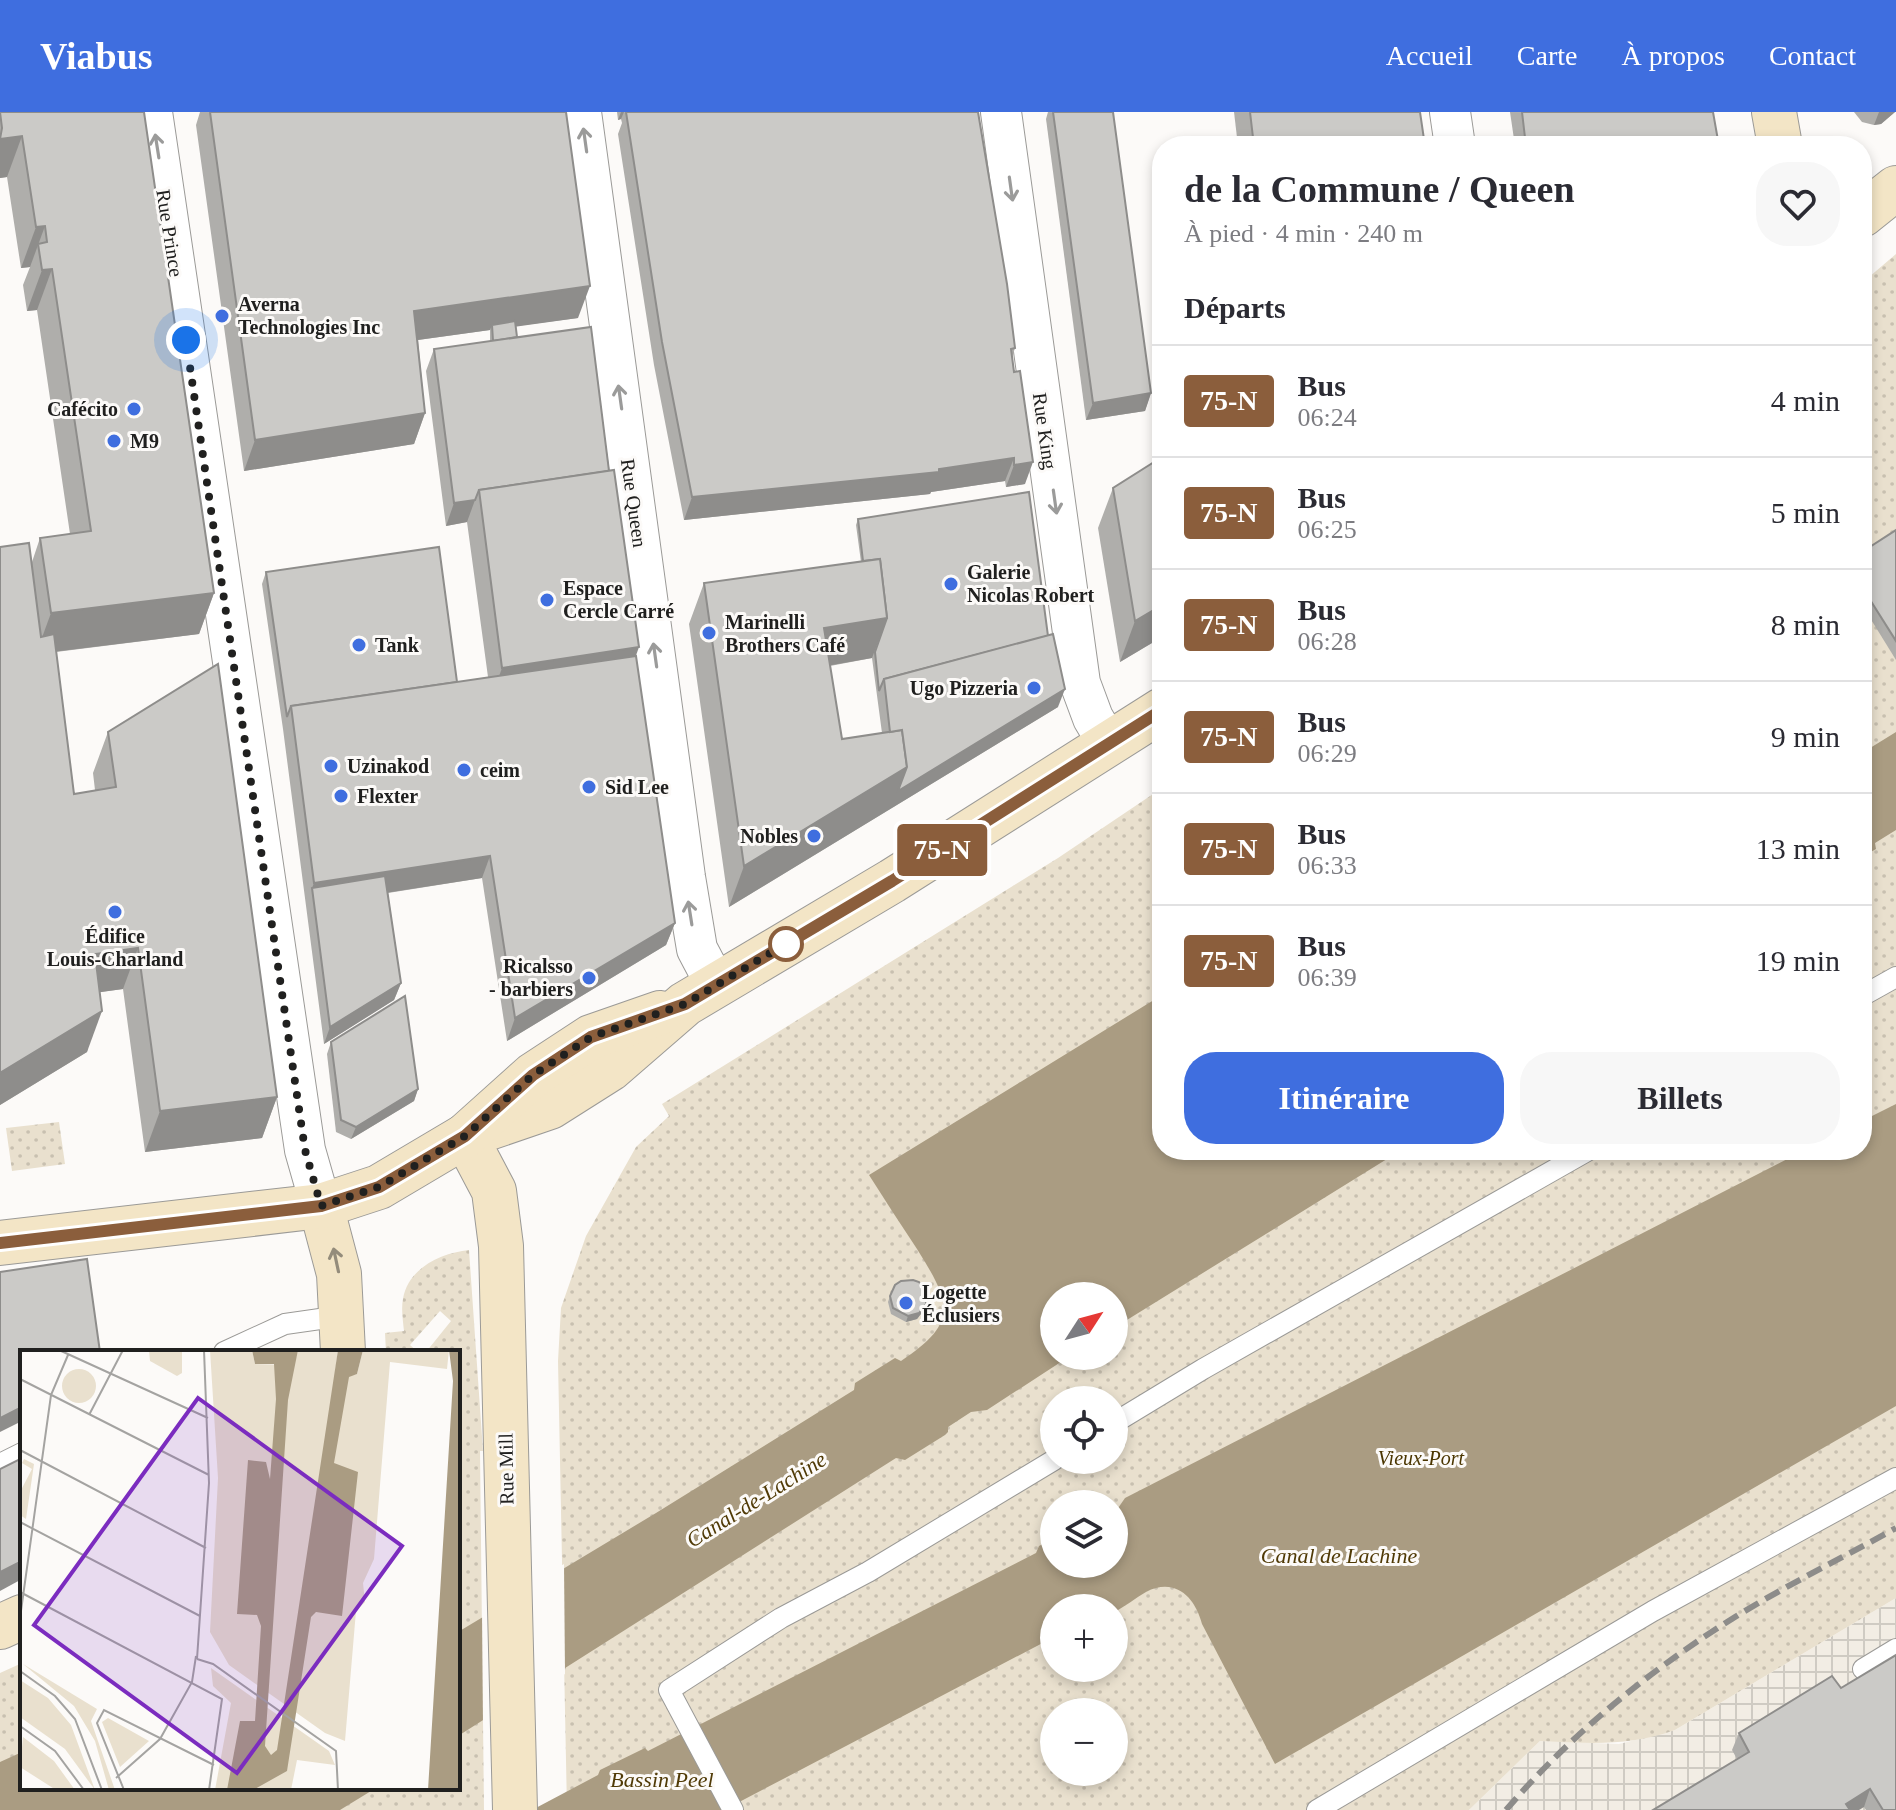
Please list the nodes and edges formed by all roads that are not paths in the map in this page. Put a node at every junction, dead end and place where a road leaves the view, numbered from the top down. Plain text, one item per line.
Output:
1 (152, 112) edge
2 (581, 112) edge
3 (1001, 112) edge
4 (1450, 112) edge
5 (1774, 112) edge
6 (1454, 136) edge
7 (1778, 136) edge
8 (1896, 188) edge
9 (1872, 207) edge
10 (1152, 717) edge
11 (1109, 745) junction
12 (1896, 977) edge
13 (1872, 990) edge
14 (701, 994) junction
15 (465, 1136) junction
16 (1571, 1160) edge
17 (321, 1206) junction
18 (0, 1243) edge
19 (342, 1334) edge
20 (228, 1350) edge
21 (1128, 1415) edge
22 (20, 1454) edge
23 (0, 1464) edge
24 (1040, 1468) edge
25 (1896, 1478) edge
26 (20, 1618) edge
27 (0, 1627) edge
28 (1896, 1649) edge
29 (1863, 1669) dead end
30 (1339, 1805) edge
31 (515, 1810) edge
32 (733, 1810) edge
33 (1317, 1810) edge

17 -> 1 street, Rue Prince
14 -> 2 street, Rue Queen
3 -> 11 street, Rue King
4 - 6 street
5 - 7 street
8 - 9 street
10 - 11 street
11 - 14 street
12 - 13 lane
14 - 15 street
15 - 17 street
15 - 31 street, Rue Mill
16 - 21 lane
17 - 18 street
19 -> 17 street
19 - 20 lane
22 - 23 lane
24 - 32 lane
25 - 30 lane
26 - 27 street
28 - 29 lane
30 - 33 lane

